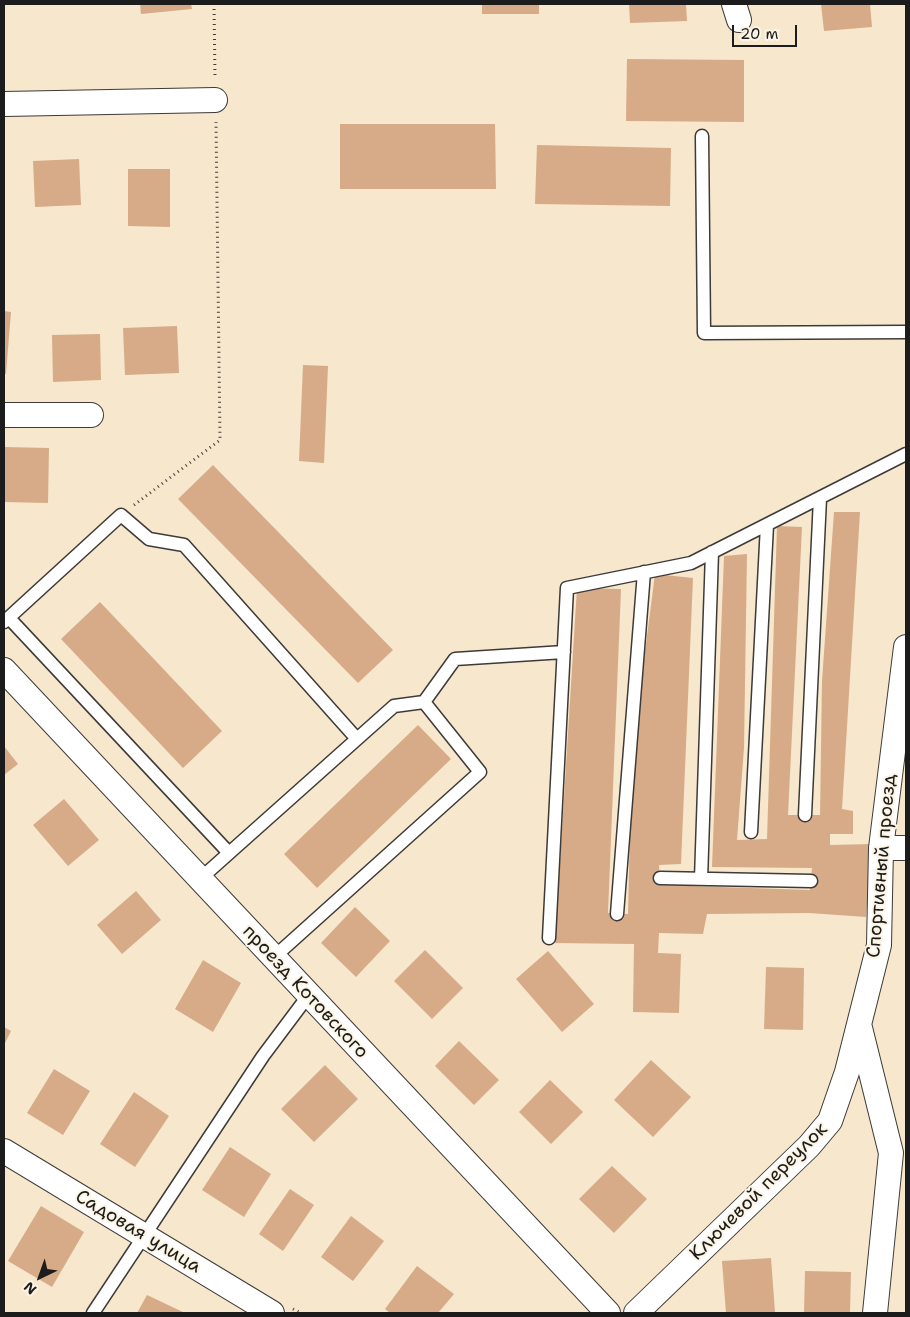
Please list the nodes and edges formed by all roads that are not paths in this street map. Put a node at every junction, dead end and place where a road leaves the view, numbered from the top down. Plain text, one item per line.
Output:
1 (215, 100) road end
2 (4, 104) edge
3 (702, 136) dead end
4 (906, 332) edge
5 (4, 415) edge
6 (92, 415) dead end
7 (906, 454) edge
8 (820, 498) junction
9 (766, 525) junction
10 (712, 552) junction
11 (644, 572) junction
12 (6, 620) edge
13 (906, 647) edge
14 (564, 652) junction
15 (4, 670) edge
16 (424, 702) junction
17 (357, 739) junction
18 (805, 815) dead end
19 (751, 832) dead end
20 (881, 848) junction
21 (906, 848) edge
22 (229, 853) junction
23 (200, 878) junction
24 (660, 878) dead end
25 (701, 879) junction
26 (811, 881) dead end
27 (617, 914) dead end
28 (549, 938) dead end
29 (273, 958) junction
30 (308, 996) junction
31 (859, 1024) junction
32 (4, 1151) edge
33 (143, 1236) junction
34 (93, 1313) edge
35 (272, 1313) edge
36 (608, 1313) edge
37 (636, 1313) edge
38 (875, 1313) edge

1 - 2 street
3 - 4 lane
5 - 6 street
7 - 8 lane
8 - 9 lane
8 - 18 lane
9 - 10 lane
9 - 19 lane
10 - 11 lane
10 - 25 lane
11 - 14 lane
11 - 27 lane
12 - 17 lane
12 - 22 lane
13 - 20 street, Спортивный проезд
14 - 16 lane
14 - 28 lane
15 - 23 street, проезд Котовского
16 - 17 lane
16 - 29 lane
17 - 22 lane
20 - 21 street
20 - 31 street, Спортивный проезд
22 - 23 lane
23 - 29 street, проезд Котовского
24 - 25 lane
25 - 26 lane
29 - 30 street, проезд Котовского
30 - 33 lane
30 - 36 street, проезд Котовского
31 - 37 street, Ключевой переулок
31 - 38 street
32 - 33 street, Садовая улица
33 - 34 lane
33 - 35 street, Садовая улица

